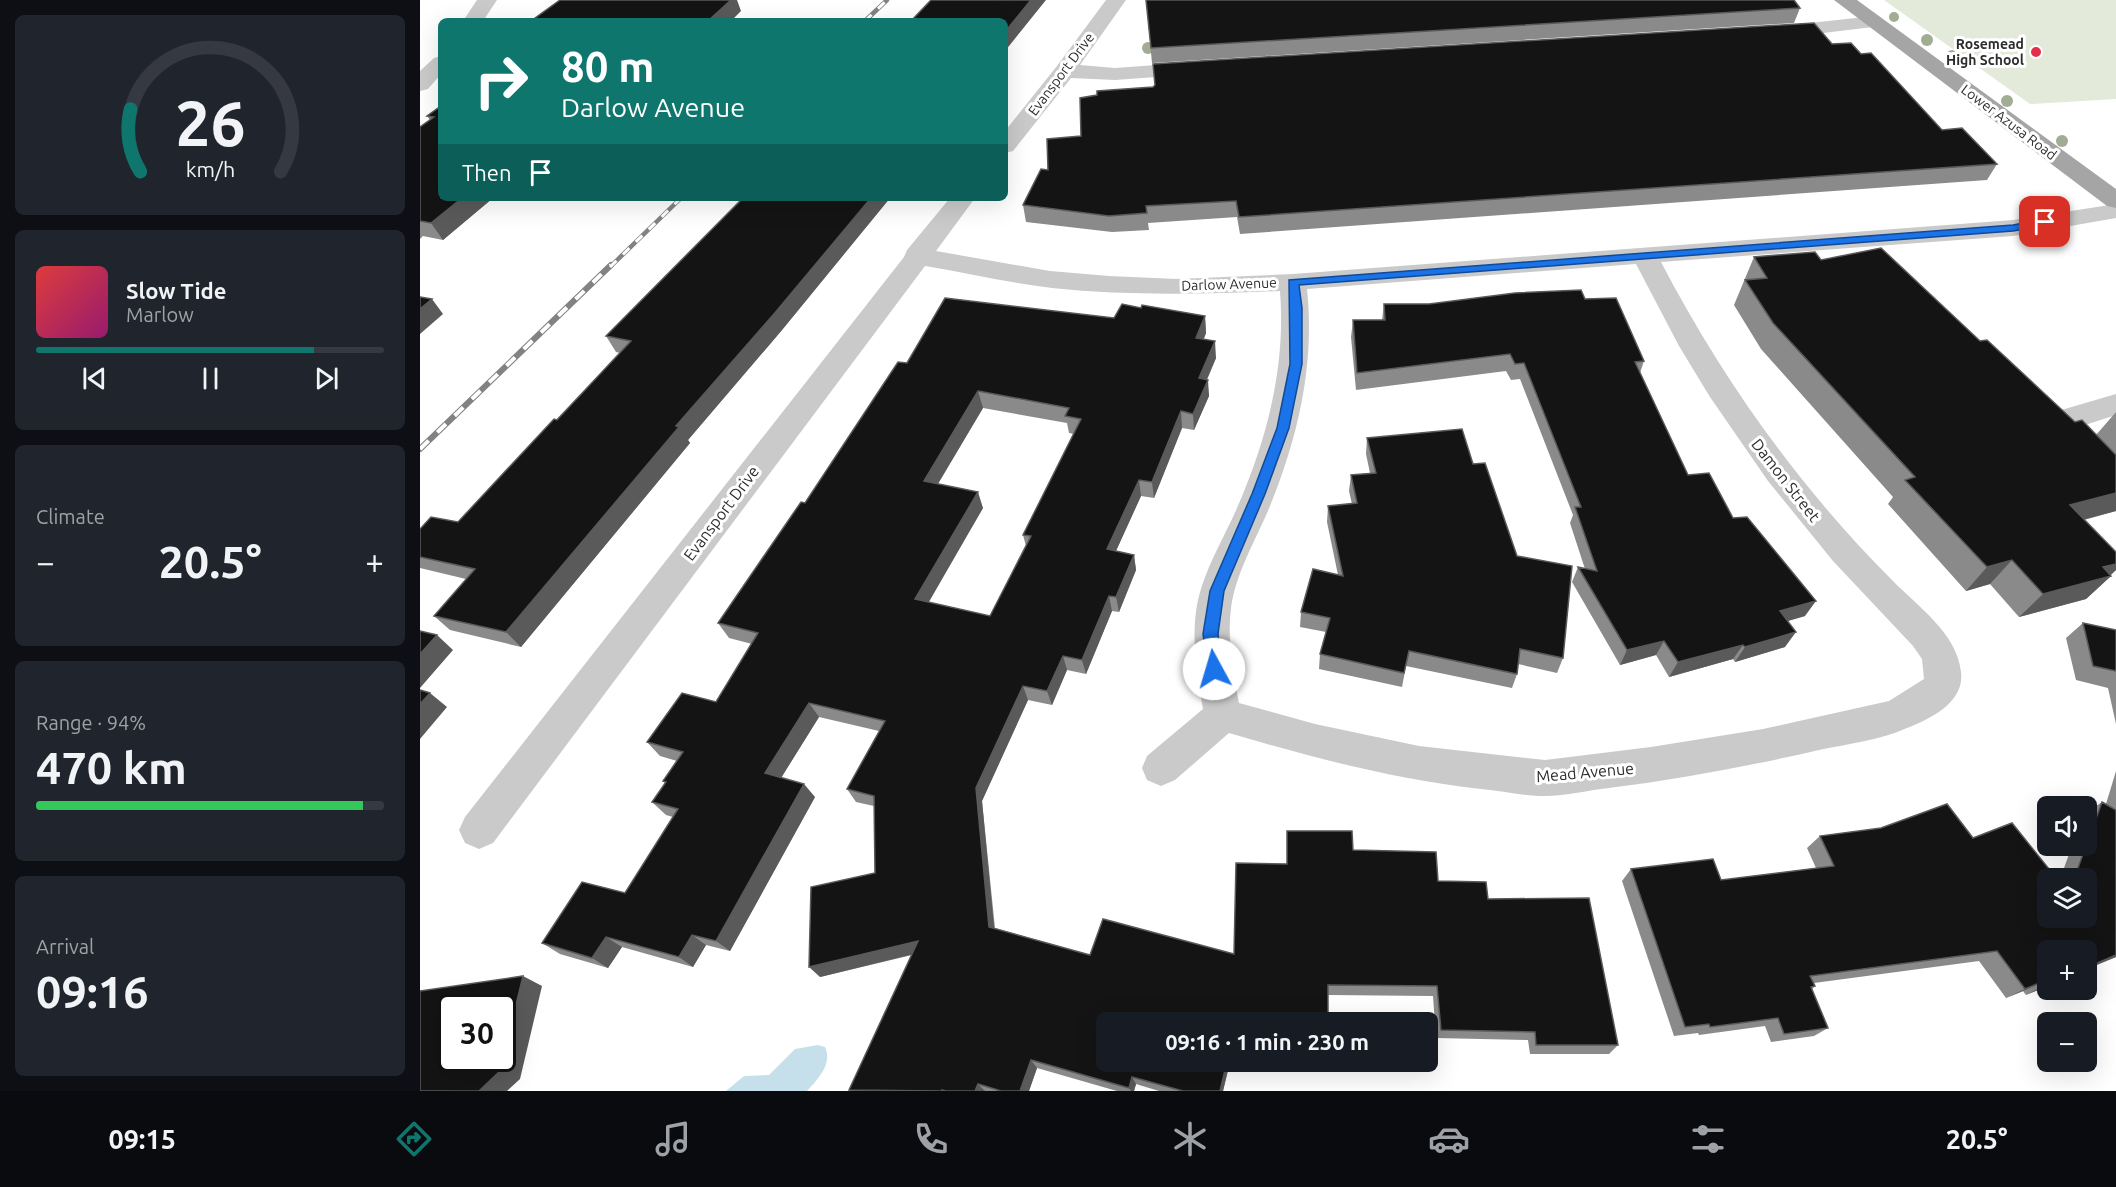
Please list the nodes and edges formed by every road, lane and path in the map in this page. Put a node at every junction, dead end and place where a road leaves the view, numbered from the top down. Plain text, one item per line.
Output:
1 (487, 0) edge
2 (1116, 0) edge
3 (1844, 0) edge
4 (475, 18) edge
5 (1874, 22) junction
6 (1751, 34) edge
7 (438, 65) edge
8 (1222, 67) edge
9 (1065, 71) junction
10 (420, 84) edge
11 (1008, 142) edge
12 (961, 201) edge
13 (2116, 201) edge
14 (2116, 211) edge
15 (916, 256) junction
16 (1645, 256) junction
17 (1293, 282) junction
18 (2116, 404) edge
19 (2116, 481) edge
20 (1941, 688) joint
21 (1223, 714) junction
22 (1161, 768) dead end
23 (479, 830) dead end

1 - 4 street
2 - 9 street, Evansport Drive
3 - 5 main road, Lower Azusa Road
5 - 6 street
5 - 13 main road, Lower Azusa Road
7 - 10 street
8 - 9 street
9 - 11 street, Evansport Drive
12 - 15 street, Evansport Drive
14 - 16 street, Darlow Avenue
15 - 17 street, Darlow Avenue
15 - 23 street, Evansport Drive
16 - 17 street, Darlow Avenue
16 - 20 street, Damon Street
17 - 21 street
18 - 19 street
20 - 21 street, Mead Avenue
21 - 22 street

